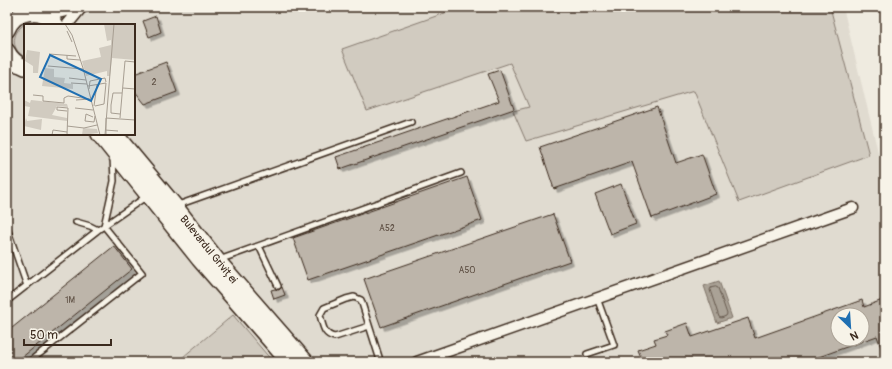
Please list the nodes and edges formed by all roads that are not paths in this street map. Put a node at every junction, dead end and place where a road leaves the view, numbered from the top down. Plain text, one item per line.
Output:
1 (82, 8) edge
2 (36, 13) edge
3 (67, 24) edge
4 (7, 27) edge
5 (7, 51) edge
6 (24, 67) edge
7 (7, 68) edge
8 (24, 68) edge
9 (411, 122) dead end
10 (100, 135) edge
11 (117, 135) edge
12 (113, 152) junction
13 (461, 173) dead end
14 (148, 195) junction
15 (175, 206) junction
16 (853, 208) dead end
17 (76, 222) dead end
18 (104, 226) junction
19 (7, 228) edge
20 (98, 230) junction
21 (259, 246) junction
22 (218, 261) junction
23 (27, 286) junction
24 (278, 286) dead end
25 (597, 298) junction
26 (7, 301) edge
27 (369, 326) junction
28 (587, 354) dead end
29 (379, 357) dead end
30 (29, 362) edge
31 (289, 362) edge
32 (306, 362) edge
33 (417, 362) edge

1 - 2 street
1 - 3 street
2 - 4 main road
5 - 6 main road
7 - 8 lane
9 - 15 lane
10 - 12 main road, Bulevardul Griviței
11 - 15 main road, Bulevardul Griviței
12 - 14 main road, Bulevardul Griviței
12 - 18 lane
13 - 21 lane
14 - 18 lane
14 - 31 main road, Bulevardul Griviței
15 - 22 main road, Bulevardul Griviței
16 - 25 street
17 - 20 lane
18 - 20 lane
18 - 30 lane
19 - 23 lane
20 - 23 lane
21 - 22 lane
21 - 24 lane
22 - 32 main road, Bulevardul Griviței
23 - 26 lane
25 - 28 lane
25 - 33 street
27 - 27 lane
27 - 29 lane

